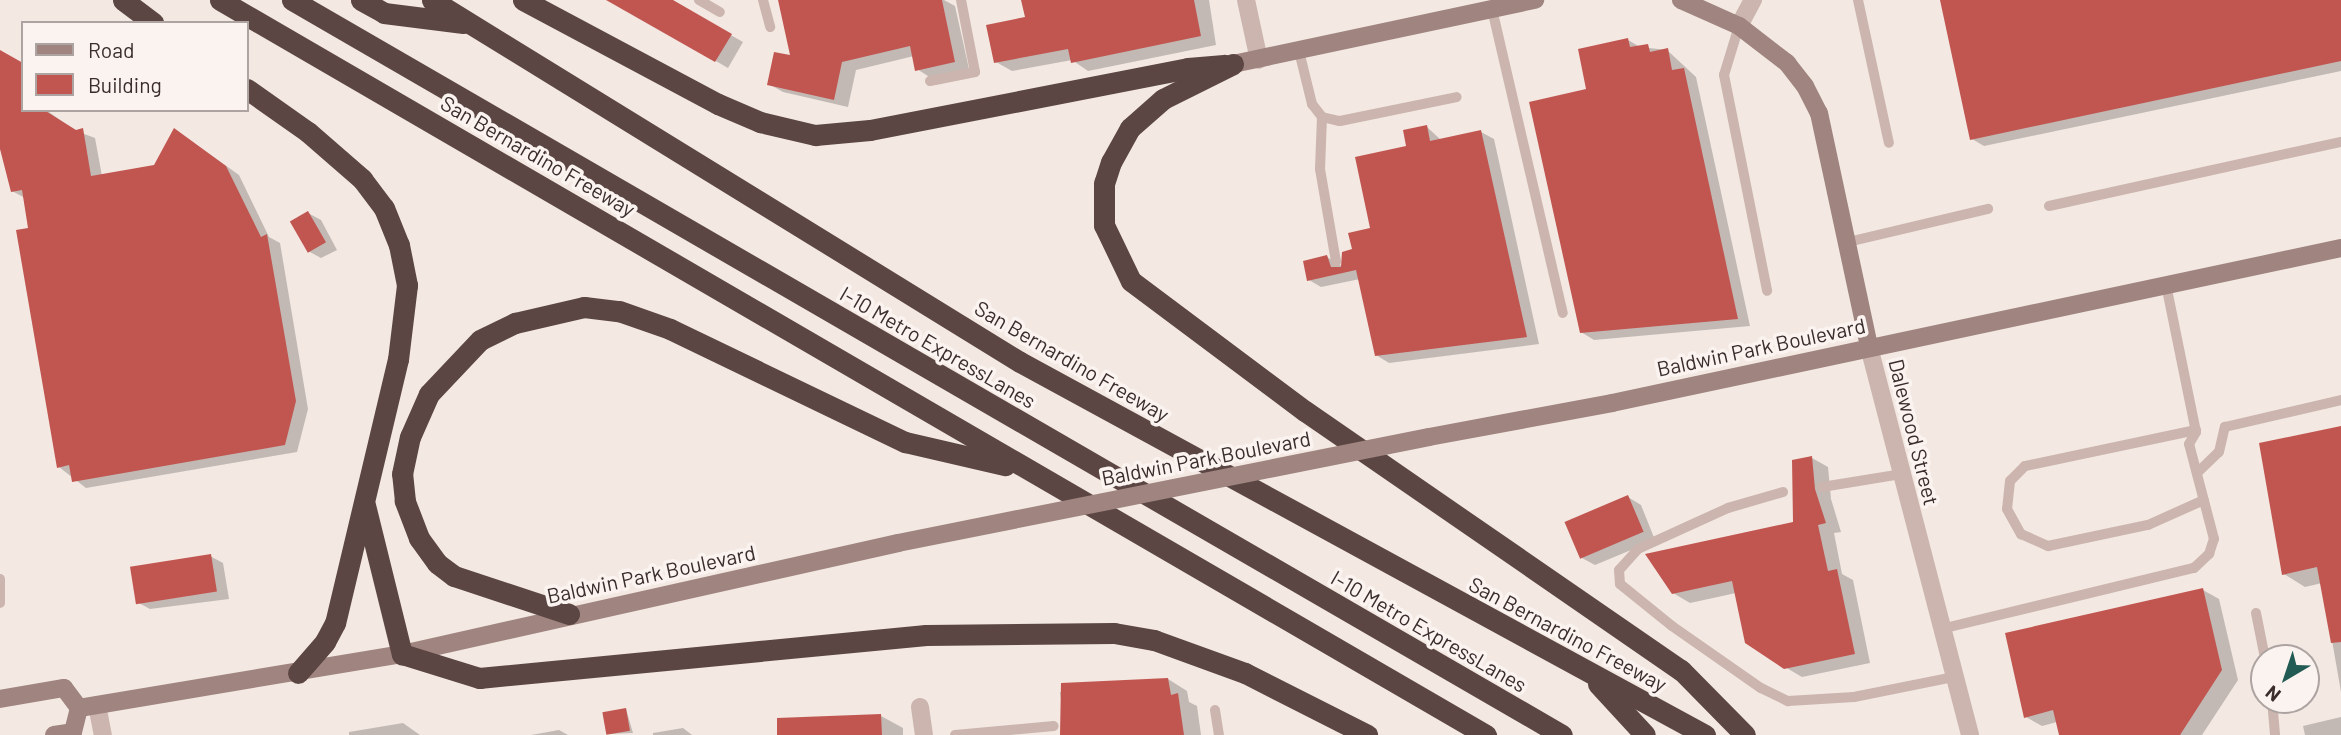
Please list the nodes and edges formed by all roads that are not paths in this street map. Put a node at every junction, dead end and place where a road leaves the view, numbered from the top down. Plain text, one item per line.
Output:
1 (123, 0) edge
2 (220, 0) edge
3 (292, 0) edge
4 (361, 0) edge
5 (432, 0) edge
6 (523, 0) edge
7 (699, 0) edge
8 (763, 0) edge
9 (961, 0) edge
10 (1246, 0) edge
11 (1535, 0) edge
12 (1681, 0) edge
13 (1753, 0) edge
14 (1857, 0) edge
15 (1472, 6) edge
16 (1492, 9) junction
17 (720, 12) dead end
18 (150, 21) edge
19 (475, 25) junction
20 (1739, 26) junction
21 (770, 27) dead end
22 (1299, 51) junction
23 (1259, 60) junction
24 (1233, 64) junction
25 (930, 81) dead end
26 (248, 90) edge
27 (1457, 97) dead end
28 (1322, 117) junction
29 (2341, 142) edge
30 (1889, 143) dead end
31 (2049, 205) dead end
32 (1988, 209) dead end
33 (1849, 242) junction
34 (2341, 248) edge
35 (1336, 262) dead end
36 (2166, 284) junction
37 (1767, 291) dead end
38 (1563, 313) dead end
39 (1868, 347) junction
40 (2341, 400) edge
41 (2196, 430) junction
42 (1028, 471) junction
43 (2197, 473) junction
44 (1901, 474) junction
45 (1822, 487) dead end
46 (1783, 492) dead end
47 (2204, 500) junction
48 (365, 505) junction
49 (0, 579) edge
50 (0, 603) edge
51 (2256, 613) dead end
52 (569, 614) junction
53 (1940, 629) junction
54 (2262, 644) edge
55 (402, 654) junction
56 (1587, 672) junction
57 (298, 673) junction
58 (1953, 677) junction
59 (0, 699) edge
60 (88, 707) junction
61 (920, 707) dead end
62 (1215, 710) dead end
63 (2273, 714) edge
64 (1054, 726) dead end
65 (54, 735) edge
66 (103, 735) edge
67 (924, 735) edge
68 (955, 735) edge
69 (1219, 735) edge
70 (1367, 735) edge
71 (1486, 735) edge
72 (1562, 735) edge
73 (1645, 735) edge
74 (1705, 735) edge
75 (1745, 735) edge
76 (1970, 735) edge
77 (2275, 735) edge

1 - 18 highway
2 - 42 highway, San Bernardino Freeway
3 - 72 highway, I-10 Metro ExpressLanes
4 - 19 highway
5 - 19 highway, San Bernardino Freeway
6 - 24 highway
7 - 17 lane
8 - 21 lane
9 - 25 lane
10 - 23 street
11 - 16 main road
12 - 20 main road, Dalewood Street
13 - 20 street
14 - 30 lane
15 - 16 main road
15 - 22 main road
16 - 38 lane
19 - 56 highway, San Bernardino Freeway
20 - 33 main road, Dalewood Street
20 - 37 lane
22 - 23 main road
22 - 28 lane
23 - 24 main road
24 - 75 highway
26 - 48 highway
27 - 28 lane
28 - 35 lane
29 - 31 lane
32 - 33 lane
33 - 39 main road, Dalewood Street
34 - 36 main road, Baldwin Park Boulevard
36 - 39 main road, Baldwin Park Boulevard
36 - 41 lane
39 - 44 street, Dalewood Street
39 - 52 main road, Baldwin Park Boulevard, bridge
40 - 43 lane
41 - 43 lane
41 - 47 lane
42 - 52 highway
42 - 71 highway, San Bernardino Freeway
43 - 47 lane
44 - 45 lane
44 - 53 street, Dalewood Street
46 - 58 lane
47 - 53 lane
48 - 55 highway
48 - 57 highway
49 - 50 lane
51 - 54 lane
52 - 55 main road, Baldwin Park Boulevard
53 - 58 street, Dalewood Street
55 - 57 main road, Baldwin Park Boulevard
55 - 70 highway
56 - 73 highway
56 - 74 highway, San Bernardino Freeway
57 - 60 main road, Baldwin Park Boulevard
58 - 76 street, Dalewood Street
59 - 60 main road
60 - 65 main road
60 - 66 street
61 - 67 street
62 - 69 lane
63 - 77 lane
64 - 68 lane

